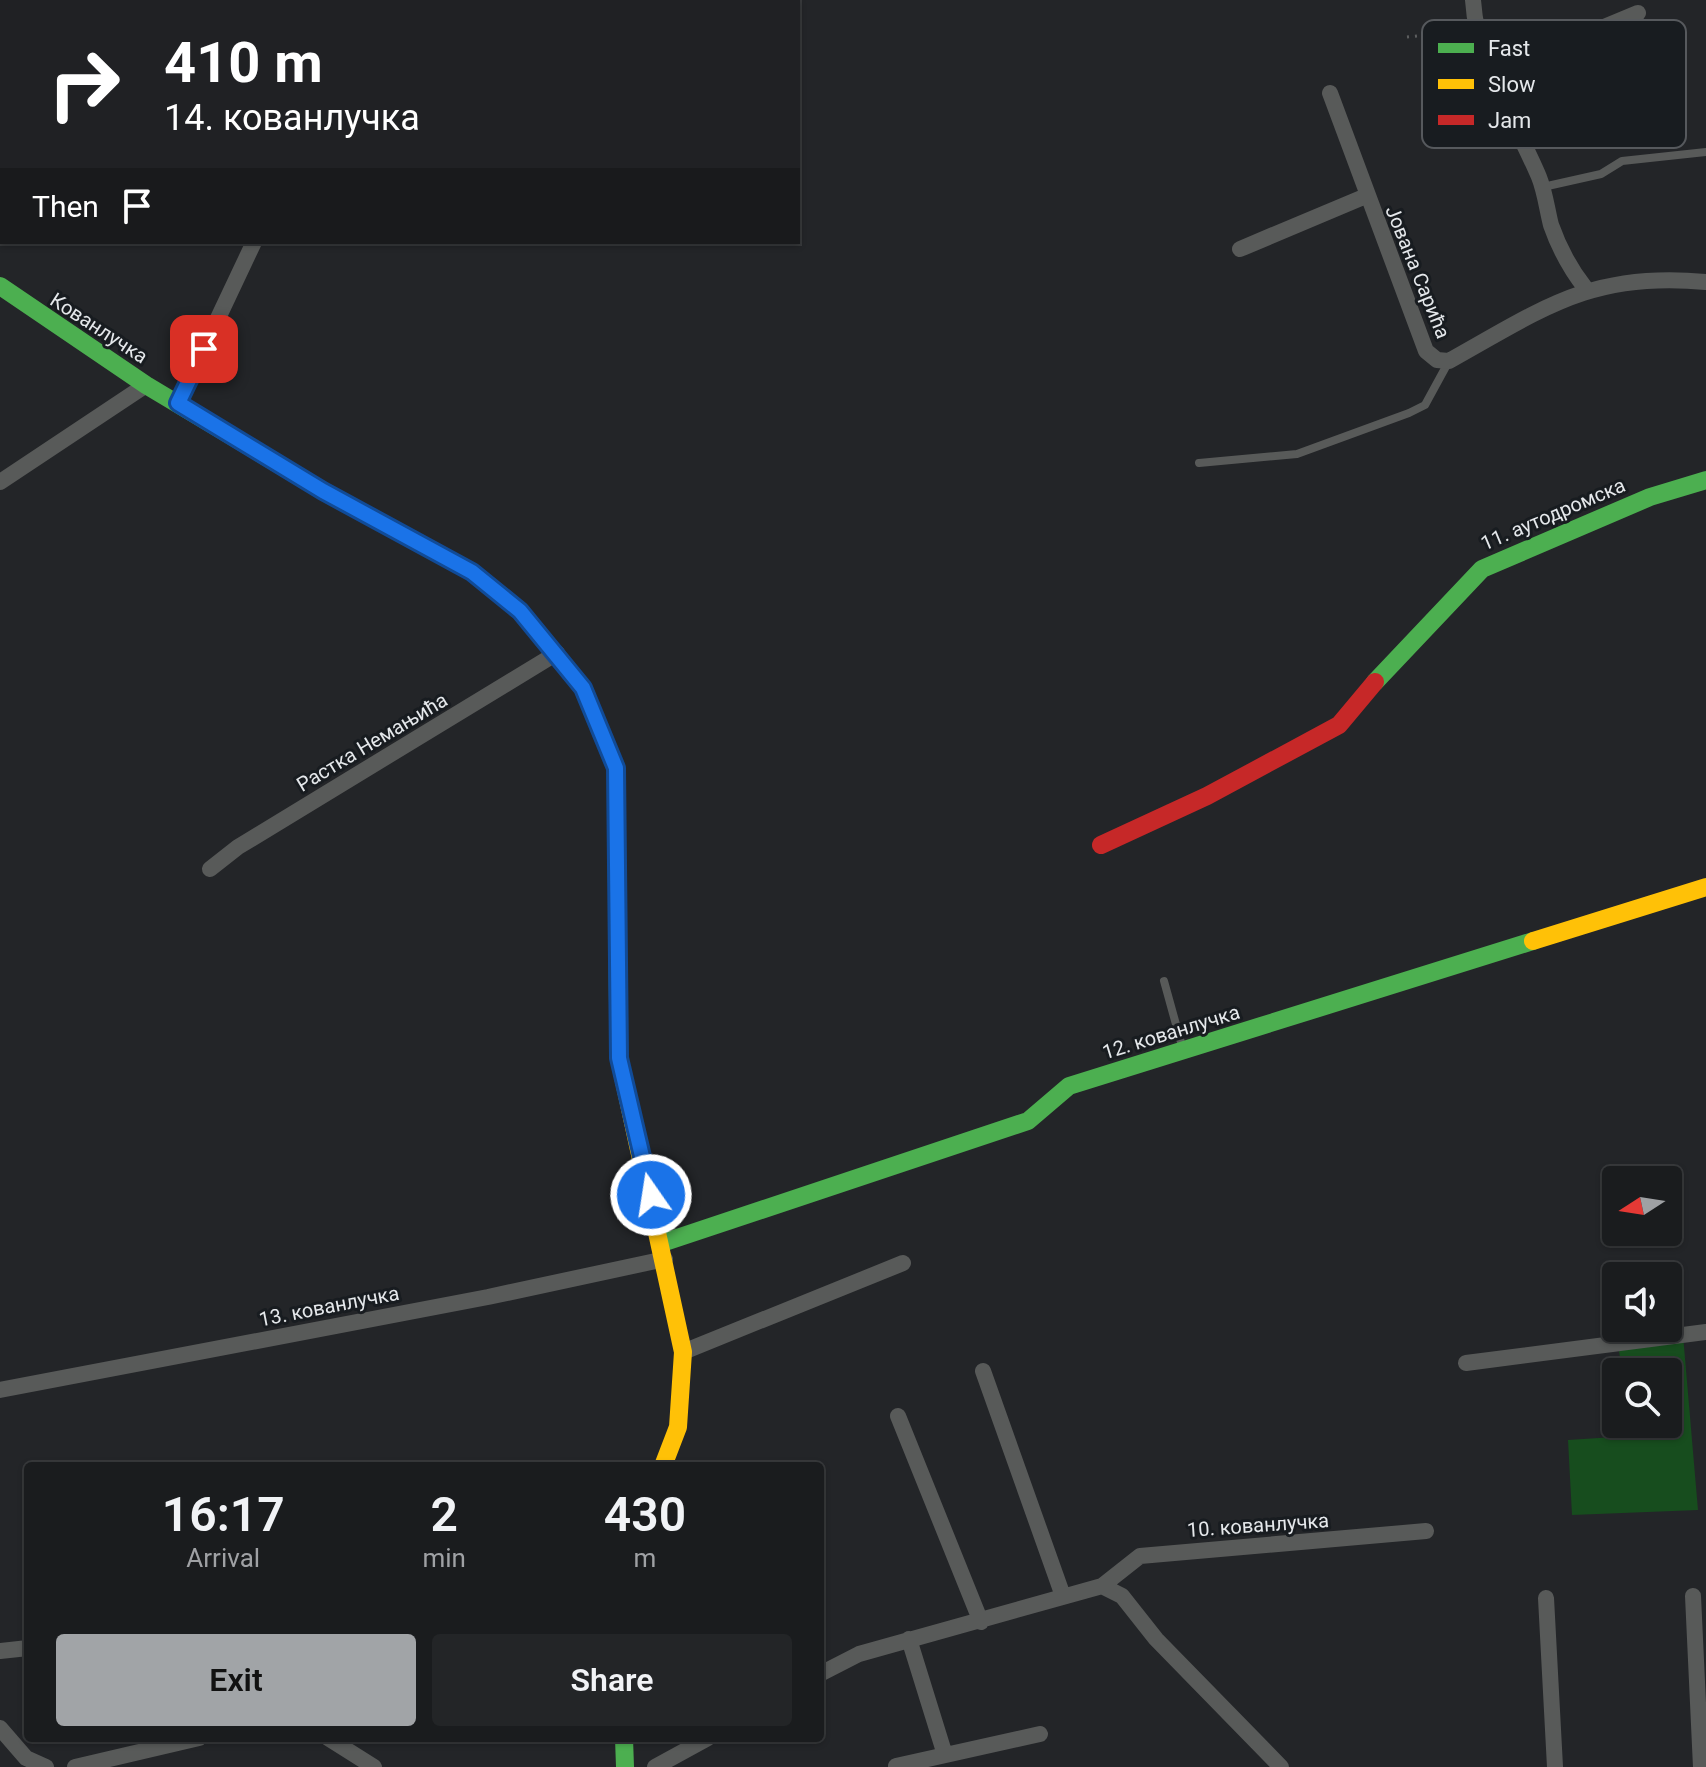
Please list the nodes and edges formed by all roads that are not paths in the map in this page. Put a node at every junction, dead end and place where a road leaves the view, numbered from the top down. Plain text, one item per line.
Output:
1 (1473, 0) edge
2 (1638, 13) dead end
3 (1474, 20) edge
4 (1621, 20) edge
5 (1330, 93) dead end
6 (1525, 148) edge
7 (1706, 152) edge
8 (1543, 187) junction
9 (1366, 196) junction
10 (253, 244) edge
11 (1240, 249) dead end
12 (1706, 282) edge
13 (0, 286) edge
14 (1586, 289) junction
15 (1449, 361) junction
16 (146, 385) junction
17 (178, 403) junction
18 (1199, 463) dead end
19 (1706, 480) edge
20 (0, 482) edge
21 (557, 653) junction
22 (1101, 845) dead end
23 (210, 869) dead end
24 (1706, 887) edge
25 (1164, 981) dead end
26 (1184, 1051) junction
27 (663, 1251) junction
28 (903, 1263) dead end
29 (1706, 1332) edge
30 (683, 1352) junction
31 (1466, 1363) dead end
32 (983, 1371) dead end
33 (0, 1390) edge
34 (898, 1416) dead end
35 (665, 1462) edge
36 (1426, 1531) dead end
37 (1102, 1586) junction
38 (1063, 1596) junction
39 (1693, 1596) dead end
40 (1546, 1598) dead end
41 (981, 1622) junction
42 (909, 1639) junction
43 (24, 1648) edge
44 (0, 1651) edge
45 (824, 1672) edge
46 (0, 1728) edge
47 (1040, 1734) dead end
48 (182, 1742) edge
49 (334, 1742) edge
50 (624, 1742) edge
51 (701, 1742) edge
52 (945, 1755) junction
53 (896, 1766) edge
54 (46, 1767) edge
55 (75, 1767) edge
56 (374, 1767) edge
57 (625, 1767) edge
58 (655, 1767) edge
59 (1281, 1767) edge
60 (1555, 1767) edge
61 (1701, 1767) edge

1 - 3 street
2 - 4 street
5 - 9 street, Јована Сарића
6 - 8 street
7 - 8 lane
8 - 14 street
9 - 11 street, Јована Сарића
9 - 15 street, Јована Сарића
10 - 17 street
12 - 14 street, Јована Сарића
13 - 16 street, Кованлучка
14 - 15 street, Јована Сарића
15 - 18 lane
16 - 17 street, Кованлучка
16 - 20 street
17 - 21 street, Кованлучка
19 - 22 street, 11. аутодромска
21 - 23 street, Растка Немањића
21 - 27 street, Кованлучка
24 - 26 street, 12. кованлучка
25 - 26 lane
26 - 27 street, 12. кованлучка
27 - 30 street, Кованлучка
27 - 33 street, 13. кованлучка
28 - 30 street
29 - 31 street
30 - 35 street, Кованлучка
32 - 38 street
34 - 41 street
36 - 37 street, 10. кованлучка
37 - 38 street, 10. кованлучка
37 - 59 street
38 - 41 street, 10. кованлучка
39 - 61 street
40 - 60 street
41 - 42 street, 10. кованлучка
42 - 45 street, 10. кованлучка
42 - 52 street
43 - 44 street
46 - 54 street
47 - 52 street
48 - 55 street
49 - 56 street
50 - 57 street
51 - 58 street
52 - 53 street

